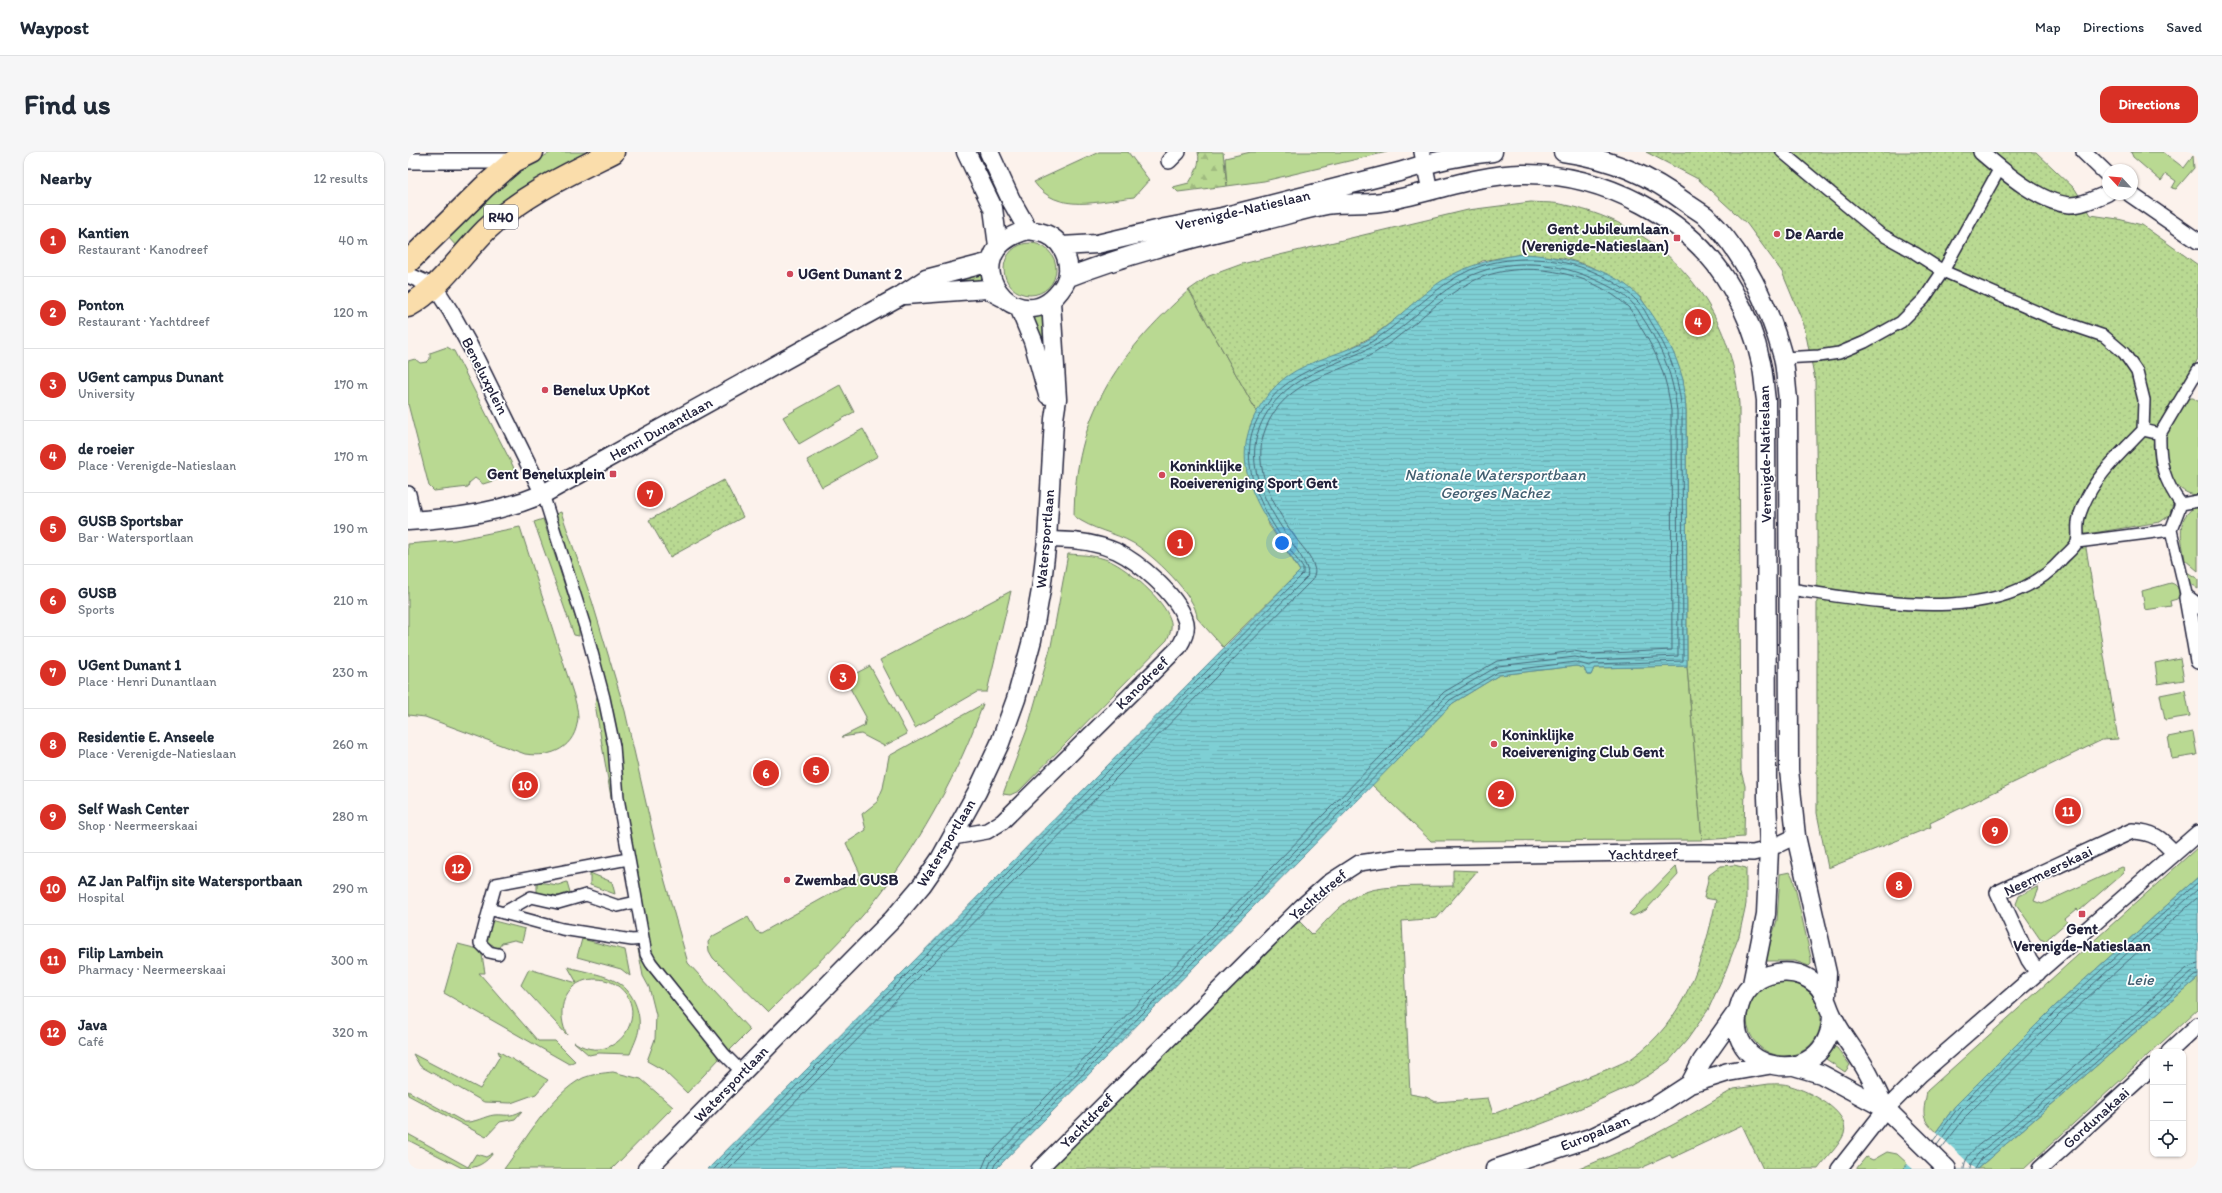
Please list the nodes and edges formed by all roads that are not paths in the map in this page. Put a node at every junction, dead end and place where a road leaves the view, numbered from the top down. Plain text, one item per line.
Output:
1 (613, 152) edge
2 (966, 152) edge
3 (989, 152) edge
4 (1493, 152) edge
5 (1563, 152) edge
6 (1782, 152) edge
7 (1981, 152) edge
8 (2084, 152) edge
9 (523, 156) edge
10 (1423, 158) edge
11 (408, 161) edge
12 (2000, 168) junction
13 (2102, 169) edge
14 (1430, 191) junction
15 (2102, 196) edge
16 (2138, 200) edge
17 (1028, 230) junction
18 (2198, 241) edge
19 (1061, 246) junction
20 (995, 254) junction
21 (408, 262) edge
22 (1943, 271) junction
23 (408, 275) edge
24 (1069, 277) junction
25 (435, 287) junction
26 (900, 296) junction
27 (1002, 297) junction
28 (1051, 301) junction
29 (408, 306) edge
30 (1019, 307) junction
31 (1783, 358) junction
32 (2198, 370) edge
33 (1054, 420) junction
34 (2142, 430) junction
35 (2160, 434) junction
36 (408, 494) edge
37 (543, 494) junction
38 (2198, 501) edge
39 (2181, 504) junction
40 (411, 521) edge
41 (2171, 530) junction
42 (1047, 540) junction
43 (2077, 542) junction
44 (1789, 589) junction
45 (2192, 602) edge
46 (2198, 661) edge
47 (2198, 833) edge
48 (1796, 836) junction
49 (953, 837) junction
50 (1769, 849) junction
51 (2174, 854) junction
52 (628, 859) junction
53 (636, 902) junction
54 (489, 909) junction
55 (503, 912) junction
56 (642, 939) junction
57 (498, 954) dead end
58 (2038, 973) junction
59 (1752, 984) junction
60 (1826, 996) junction
61 (1736, 1013) junction
62 (1832, 1016) junction
63 (2198, 1025) edge
64 (2172, 1049) edge
65 (1768, 1065) junction
66 (1794, 1066) junction
67 (2150, 1069) edge
68 (742, 1072) junction
69 (1690, 1084) junction
70 (1886, 1109) junction
71 (647, 1169) edge
72 (1040, 1169) edge
73 (1494, 1169) edge
74 (1839, 1169) edge
75 (1947, 1169) edge
76 (2040, 1169) edge

1 - 25 main road, R40
2 - 20 street
3 - 17 street
4 - 10 street, Verenigde-Natieslaan
5 - 31 street, Verenigde-Natieslaan
6 - 22 street
7 - 12 street
8 - 13 street
9 - 11 street
9 - 21 main road, R40
10 - 14 street
10 - 19 street, Verenigde-Natieslaan
12 - 15 street
12 - 22 street
14 - 24 street, Verenigde-Natieslaan
14 - 50 street, Verenigde-Natieslaan
16 - 18 street
17 - 19 street
17 - 20 street
19 - 24 street
20 - 26 street, Henri Dunantlaan
20 - 27 street
22 - 31 street
22 - 34 street
23 - 25 street
24 - 28 street
25 - 29 main road, R40
25 - 37 street, Beneluxplein
26 - 27 street, Henri Dunantlaan
26 - 37 street, Henri Dunantlaan
27 - 30 street
28 - 30 street
28 - 33 street, Watersportlaan
30 - 33 street, Watersportlaan
31 - 44 street, Verenigde-Natieslaan
32 - 35 street
33 - 42 street, Watersportlaan
34 - 35 street
34 - 43 street
35 - 39 street
36 - 40 street
37 - 40 street, Henri Dunantlaan
37 - 52 street
38 - 39 street
39 - 41 street
41 - 43 street
41 - 45 street
42 - 49 street, Watersportlaan
42 - 49 street, Kanodreef
43 - 44 street
44 - 48 street, Verenigde-Natieslaan
45 - 46 street
47 - 51 street
48 - 50 street
48 - 60 street, Verenigde-Natieslaan
49 - 68 street, Watersportlaan
50 - 59 street, Verenigde-Natieslaan
50 - 72 street, Yachtdreef
51 - 58 street
51 - 58 street, Neermeerskaai
52 - 53 street
52 - 54 street
53 - 55 street
53 - 56 street
54 - 55 street
54 - 57 street
55 - 56 street
56 - 68 street
58 - 70 street
59 - 60 street, Verenigde-Natieslaan
59 - 61 street, Verenigde-Natieslaan
60 - 62 street, Verenigde-Natieslaan
61 - 65 street, Verenigde-Natieslaan
61 - 69 street
62 - 66 street, Verenigde-Natieslaan
62 - 70 street, Verenigde-Natieslaan
63 - 64 street
65 - 66 street, Verenigde-Natieslaan
65 - 69 street, Europalaan
66 - 70 street, Verenigde-Natieslaan
67 - 76 street, Gordunakaai
68 - 71 street, Watersportlaan
69 - 73 street, Europalaan
70 - 74 street
70 - 75 street

